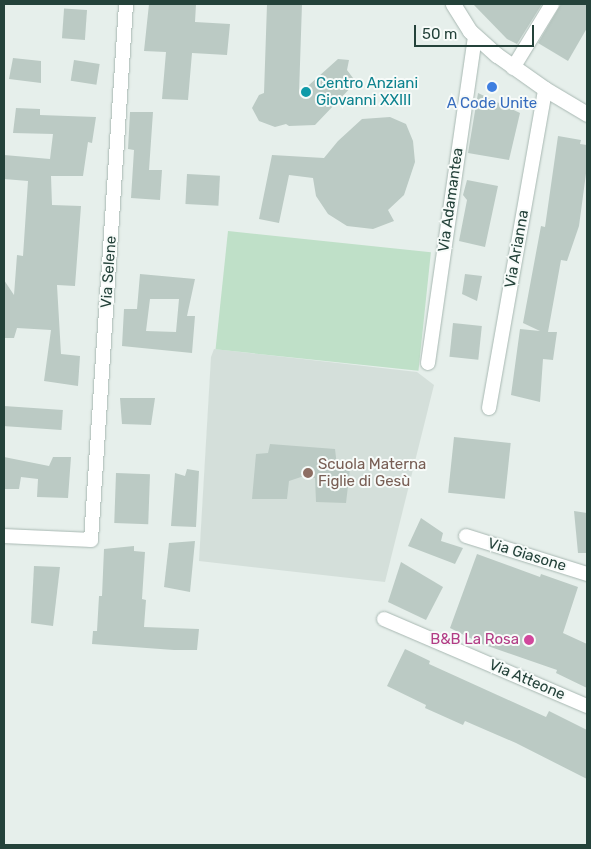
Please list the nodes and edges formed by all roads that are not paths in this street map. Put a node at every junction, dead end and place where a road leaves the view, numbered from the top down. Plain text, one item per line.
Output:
1 (126, 4) edge
2 (453, 4) edge
3 (552, 4) edge
4 (475, 37) junction
5 (513, 68) junction
6 (545, 89) junction
7 (587, 114) edge
8 (428, 363) dead end
9 (489, 408) dead end
10 (4, 536) edge
11 (466, 536) dead end
12 (587, 574) edge
13 (384, 619) dead end
14 (587, 706) edge

1 - 10 street, Via Selene
2 - 4 street
3 - 5 street
4 - 5 street
4 - 8 street, Via Adamantea
5 - 6 street
6 - 7 street
6 - 9 street, Via Arianna
11 - 12 street, Via Giasone
13 - 14 street, Via Atteone

